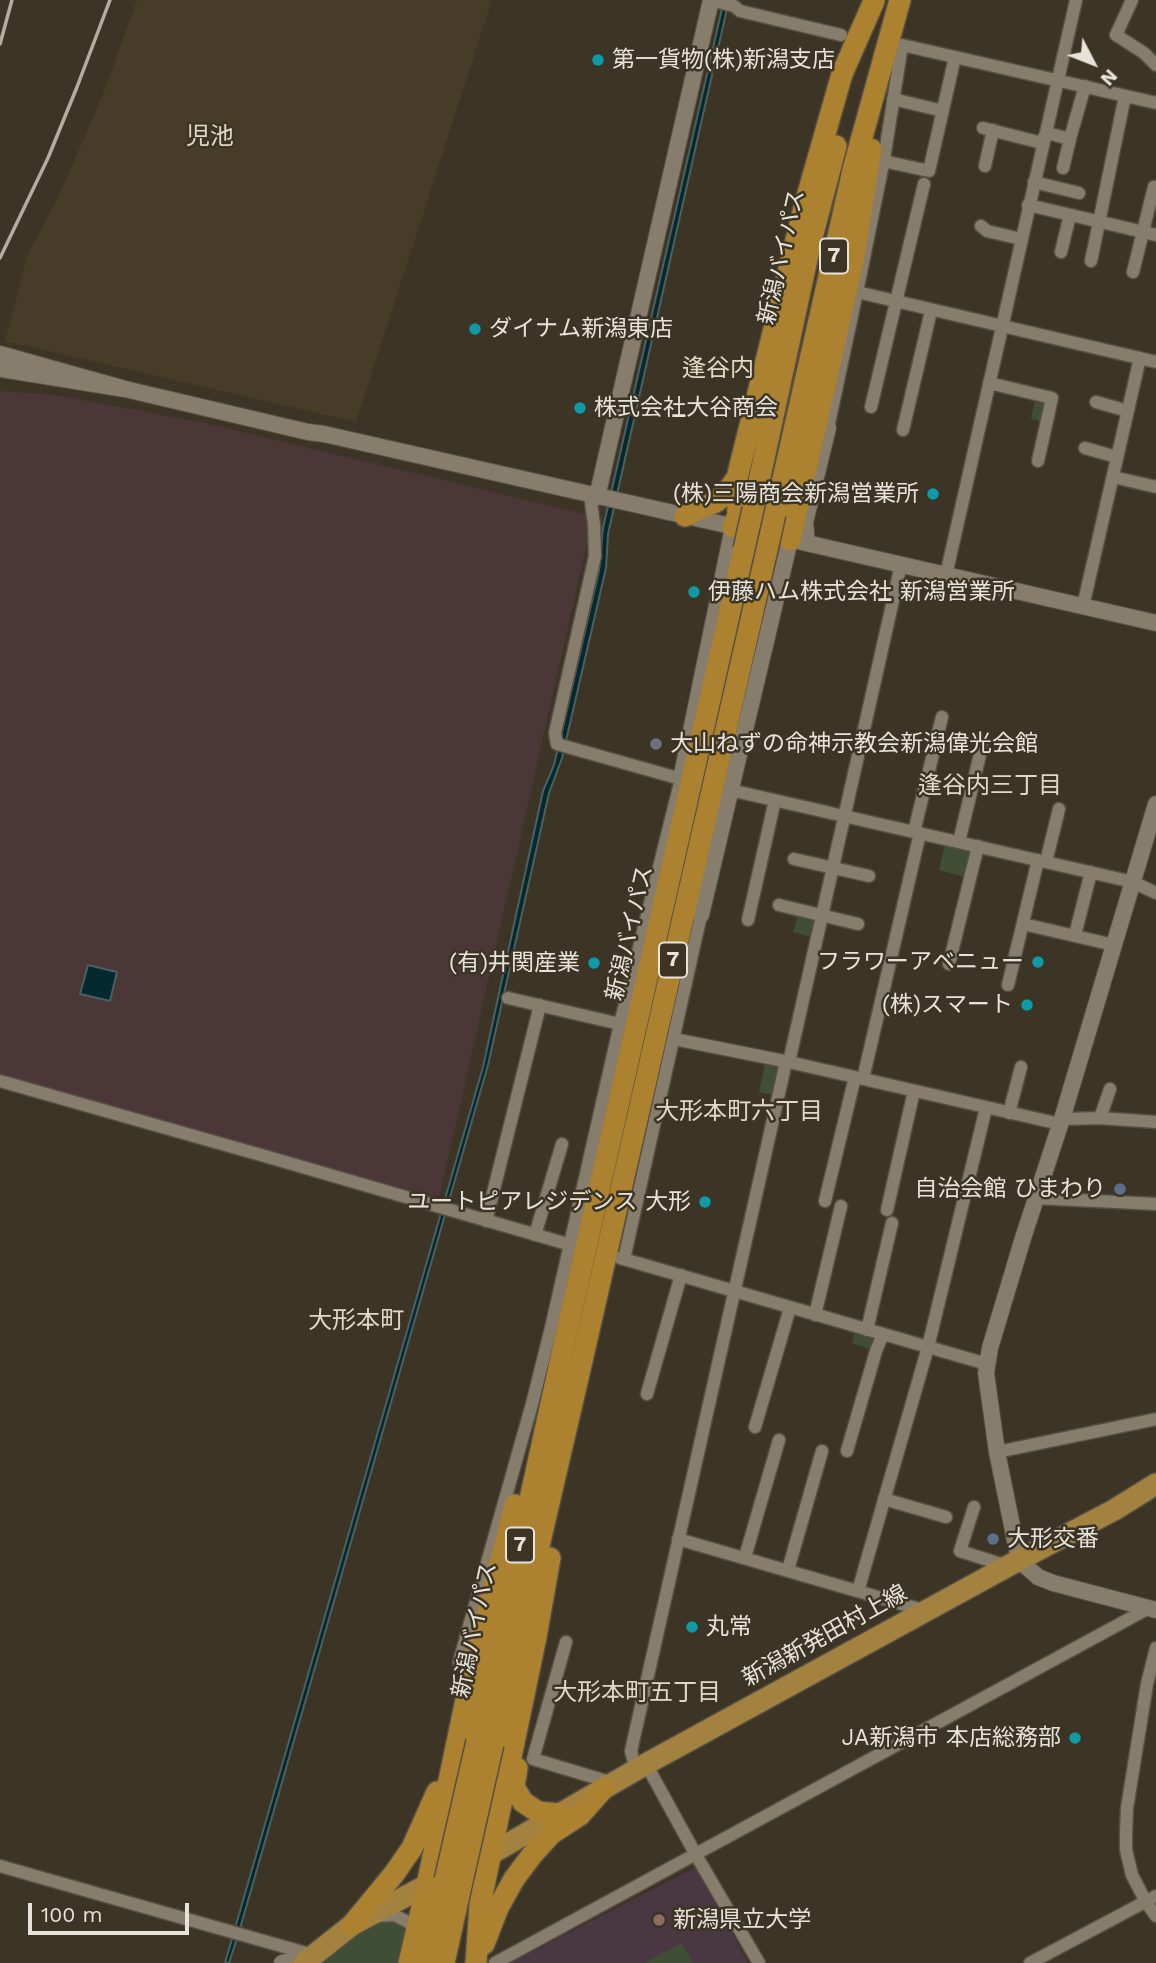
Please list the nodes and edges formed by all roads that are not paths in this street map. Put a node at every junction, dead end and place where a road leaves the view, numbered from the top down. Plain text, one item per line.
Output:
1 (711, 0) edge
2 (875, 0) edge
3 (900, 0) edge
4 (1076, 0) edge
5 (1132, 0) edge
6 (841, 35) dead end
7 (888, 40) junction
8 (955, 57) junction
9 (1156, 65) edge
10 (1058, 79) junction
11 (1085, 86) junction
12 (1125, 96) junction
13 (893, 99) junction
14 (1156, 103) edge
15 (943, 111) junction
16 (1072, 135) dead end
17 (1043, 140) junction
18 (883, 161) junction
19 (985, 166) dead end
20 (1063, 168) dead end
21 (1034, 182) junction
22 (924, 184) dead end
23 (1156, 187) edge
24 (1079, 193) dead end
25 (1028, 205) junction
26 (1070, 215) junction
27 (1099, 222) junction
28 (981, 226) dead end
29 (1143, 232) junction
30 (1156, 235) edge
31 (1021, 239) junction
32 (1061, 252) dead end
33 (1091, 261) dead end
34 (1133, 272) dead end
35 (857, 292) junction
36 (897, 302) junction
37 (931, 311) junction
38 (1001, 327) junction
39 (0, 354) edge
40 (1140, 358) junction
41 (1156, 362) edge
42 (0, 369) edge
43 (989, 383) junction
44 (125, 389) junction
45 (1096, 402) dead end
46 (871, 407) dead end
47 (1128, 411) junction
48 (828, 428) joint
49 (903, 430) dead end
50 (1085, 448) dead end
51 (1118, 457) junction
52 (1038, 461) dead end
53 (1113, 477) junction
54 (737, 478) junction
55 (1156, 487) edge
56 (594, 496) junction
57 (685, 516) junction
58 (733, 527) junction
59 (799, 541) junction
60 (901, 565) junction
61 (946, 575) junction
62 (1083, 606) junction
63 (1156, 623) edge
64 (942, 717) dead end
65 (983, 742) dead end
66 (681, 779) junction
67 (730, 790) junction
68 (775, 800) junction
69 (1156, 804) edge
70 (1059, 809) dead end
71 (846, 816) junction
72 (917, 832) junction
73 (959, 842) junction
74 (978, 846) junction
75 (794, 859) dead end
76 (1042, 861) junction
77 (834, 868) junction
78 (1091, 872) junction
79 (869, 876) dead end
80 (1133, 882) junction
81 (1156, 893) edge
82 (779, 905) dead end
83 (701, 915) joint
84 (822, 915) junction
85 (748, 920) dead end
86 (858, 924) dead end
87 (1023, 924) junction
88 (1075, 935) junction
89 (1114, 945) junction
90 (949, 964) dead end
91 (1008, 985) dead end
92 (508, 998) dead end
93 (540, 1005) junction
94 (620, 1024) junction
95 (674, 1039) junction
96 (787, 1062) junction
97 (1021, 1067) dead end
98 (859, 1078) junction
99 (0, 1082) edge
100 (1110, 1089) dead end
101 (914, 1091) junction
102 (986, 1108) junction
103 (1009, 1113) junction
104 (1100, 1118) junction
105 (1061, 1121) junction
106 (1156, 1122) edge
107 (562, 1144) dead end
108 (1036, 1198) junction
109 (825, 1201) dead end
110 (1156, 1204) edge
111 (841, 1206) dead end
112 (486, 1221) junction
113 (535, 1235) junction
114 (571, 1245) junction
115 (681, 1275) junction
116 (735, 1291) junction
117 (790, 1308) junction
118 (815, 1315) junction
119 (867, 1329) junction
120 (883, 1334) junction
121 (928, 1347) junction
122 (563, 1349) junction
123 (987, 1364) junction
124 (581, 1366) junction
125 (647, 1394) dead end
126 (1156, 1419) edge
127 (755, 1427) dead end
128 (779, 1440) dead end
129 (822, 1451) dead end
130 (847, 1451) dead end
131 (997, 1452) junction
132 (1156, 1484) edge
133 (884, 1499) junction
134 (974, 1507) dead end
135 (946, 1517) dead end
136 (678, 1539) junction
137 (745, 1557) junction
138 (1013, 1563) junction
139 (788, 1570) junction
140 (858, 1591) junction
141 (1152, 1609) edge
142 (926, 1611) junction
143 (566, 1642) dead end
144 (1156, 1648) edge
145 (531, 1662) junction
146 (470, 1681) junction
147 (485, 1742) junction
148 (455, 1745) junction
149 (641, 1767) junction
150 (609, 1785) junction
151 (559, 1814) junction
152 (489, 1855) junction
153 (696, 1855) junction
154 (0, 1866) edge
155 (445, 1881) junction
156 (1151, 1899) edge
157 (1156, 1916) edge
158 (360, 1921) junction
159 (417, 1932) junction
160 (308, 1959) edge
161 (282, 1963) edge
162 (409, 1963) edge
163 (427, 1963) edge
164 (444, 1963) edge
165 (476, 1963) edge
166 (495, 1963) edge
167 (759, 1963) edge
168 (1030, 1963) edge

1 - 6 street
1 - 56 street
2 - 54 highway
2 - 122 highway, 新潟バイパス / 7, bridge
3 - 7 highway, 新潟バイパス / 7
4 - 10 street
5 - 9 street
7 - 59 highway
7 - 124 highway, 新潟バイパス / 7, bridge
8 - 10 street
8 - 13 street
8 - 15 street
10 - 11 street
10 - 17 street
11 - 12 street
11 - 16 street
12 - 14 street
12 - 27 street
13 - 15 street
13 - 18 street
15 - 18 street
17 - 19 street
17 - 20 street
17 - 21 street
18 - 35 street
21 - 24 street
21 - 25 street
22 - 36 street
23 - 29 street
25 - 26 street
25 - 31 street
26 - 27 street
26 - 32 street
27 - 29 street
27 - 33 street
28 - 31 street
29 - 30 street
29 - 34 street
31 - 38 street
35 - 36 street
35 - 48 street
36 - 37 street
36 - 46 street
37 - 38 street
37 - 49 street
38 - 40 street
38 - 43 street
39 - 44 street
40 - 41 street
40 - 47 street
42 - 44 street
43 - 52 street
43 - 61 street
44 - 56 street
45 - 47 street
47 - 51 street
48 - 59 street
50 - 51 street
51 - 53 street
53 - 55 street
53 - 62 street
54 - 57 highway
54 - 58 highway
56 - 57 street
56 - 66 street
57 - 58 street
58 - 59 street
58 - 66 street
59 - 60 street
59 - 67 street
60 - 61 street
60 - 71 street
61 - 62 street
62 - 63 street
64 - 72 street
65 - 73 street
66 - 94 street
67 - 68 street
67 - 83 street
68 - 71 street
68 - 85 street
69 - 80 street
70 - 76 street
71 - 72 street
71 - 77 street
72 - 73 street
72 - 98 street
73 - 74 street
74 - 76 street
74 - 90 street
75 - 77 street
76 - 78 street
76 - 87 street
77 - 79 street
77 - 84 street
78 - 80 street
78 - 88 street
80 - 81 street
80 - 89 street
82 - 84 street
83 - 95 street
84 - 86 street
84 - 96 street
87 - 88 street
87 - 91 street
88 - 89 street
89 - 105 street
92 - 93 street
93 - 94 street
93 - 112 street
94 - 114 street
95 - 96 street
95 - 115 street
96 - 98 street
96 - 116 street
97 - 103 street
98 - 101 street
98 - 109 street
99 - 112 street
100 - 104 street
101 - 102 street
101 - 119 street
102 - 103 street
102 - 121 street
103 - 105 street
104 - 105 street
104 - 106 street
105 - 108 street
107 - 113 street
108 - 110 street
108 - 123 street
111 - 118 street
112 - 113 street
113 - 114 street
114 - 146 street
115 - 116 street
115 - 125 street
116 - 117 street
116 - 136 street
117 - 118 street
117 - 127 street
118 - 119 street
119 - 120 street
120 - 121 street
120 - 130 street
121 - 123 street
121 - 133 street
122 - 146 highway
122 - 147 highway, 新潟バイパス / 7
123 - 131 street
124 - 145 highway
124 - 147 highway, 新潟バイパス / 7
126 - 131 street
128 - 137 street
129 - 139 street
131 - 138 street
132 - 138 main road, 新潟新発田村上線
133 - 135 street
133 - 140 street
134 - 138 street
136 - 137 street
136 - 149 street
137 - 139 street
138 - 141 street
138 - 142 main road, 新潟新発田村上線
139 - 140 street
140 - 142 street
141 - 153 street
142 - 149 main road, 新潟新発田村上線
143 - 150 street
144 - 156 street
145 - 151 highway
145 - 152 highway
146 - 148 highway
147 - 155 highway, 新潟バイパス / 7, bridge
148 - 155 highway
148 - 158 highway
149 - 150 main road, 新潟新発田村上線
149 - 153 street
150 - 151 main road, 新潟新発田村上線
150 - 165 highway
151 - 152 main road, 新潟新発田村上線
152 - 155 main road, 新潟新発田村上線
152 - 165 highway
153 - 166 street
153 - 167 street
154 - 160 street
155 - 158 main road, 新潟新発田村上線
155 - 159 highway
155 - 163 highway, 7
155 - 164 highway, 7
156 - 157 street
156 - 168 street
158 - 159 street
158 - 160 main road, 新潟新発田村上線
159 - 162 highway
160 - 161 street

